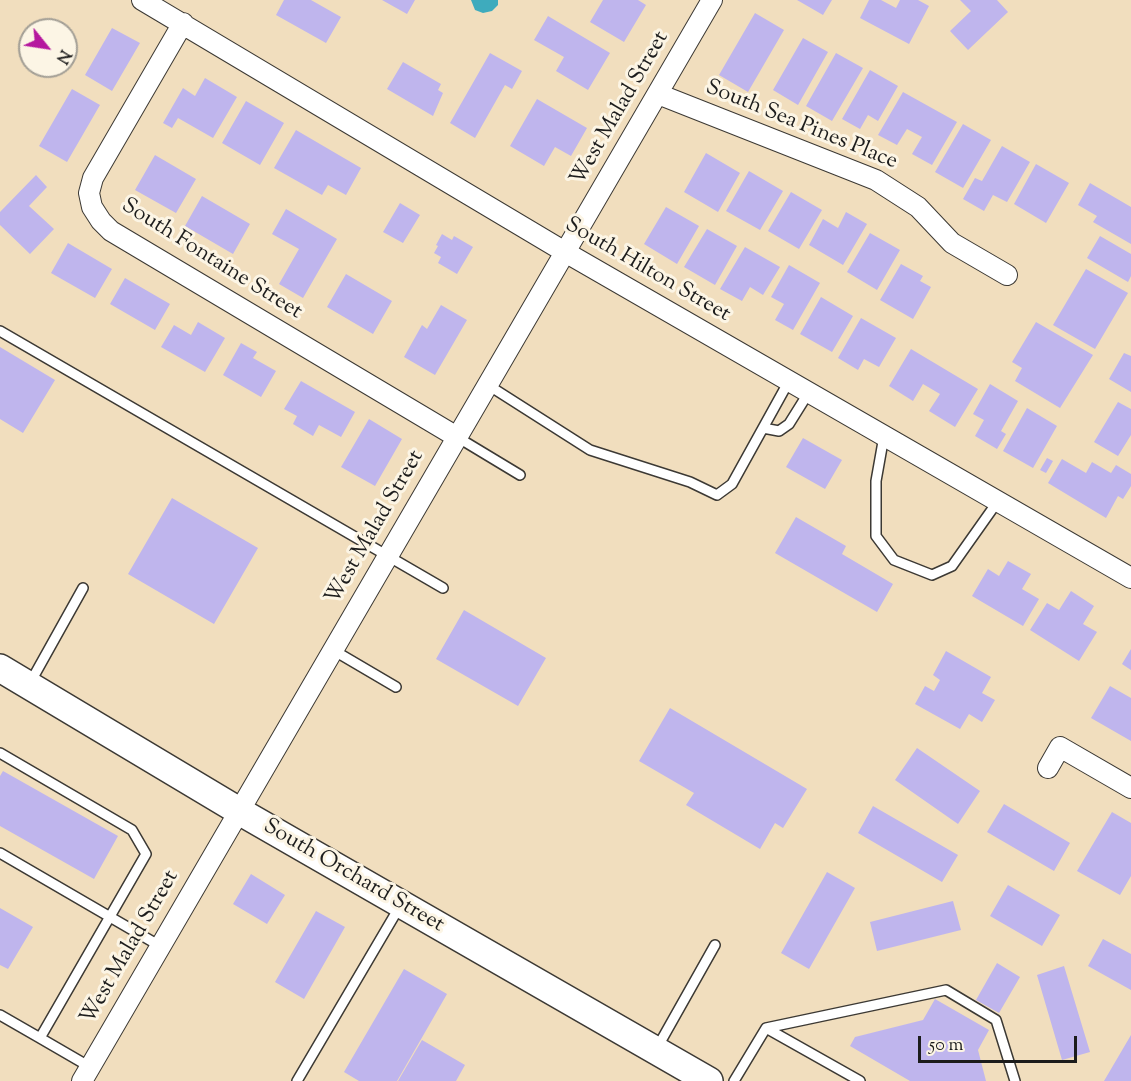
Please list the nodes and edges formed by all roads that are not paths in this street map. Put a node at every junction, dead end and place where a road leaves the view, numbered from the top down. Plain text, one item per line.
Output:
1 (142, 0) edge
2 (712, 0) edge
3 (183, 23) junction
4 (658, 94) junction
5 (565, 252) junction
6 (1006, 275) dead end
7 (0, 331) edge
8 (789, 381) junction
9 (488, 385) junction
10 (809, 392) junction
11 (763, 428) junction
12 (884, 436) junction
13 (457, 437) junction
14 (520, 474) dead end
15 (998, 501) junction
16 (388, 556) junction
17 (1129, 571) edge
18 (83, 588) dead end
19 (443, 588) dead end
20 (333, 650) junction
21 (0, 668) edge
22 (29, 685) junction
23 (396, 687) dead end
24 (0, 753) edge
25 (1048, 768) dead end
26 (1131, 788) edge
27 (239, 811) junction
28 (0, 853) edge
29 (401, 904) junction
30 (111, 917) junction
31 (715, 945) dead end
32 (160, 946) junction
33 (0, 1015) edge
34 (766, 1028) junction
35 (40, 1038) junction
36 (656, 1050) junction
37 (86, 1074) edge
38 (297, 1081) edge
39 (709, 1081) edge
40 (734, 1081) edge
41 (860, 1081) edge
42 (1015, 1081) edge

1 - 3 street, South Hilton Street
2 - 4 street, West Malad Street
3 - 5 street, South Hilton Street
3 - 13 street, South Fontaine Street
4 - 5 street, West Malad Street
4 - 6 street, South Sea Pines Place
5 - 8 street, South Hilton Street
5 - 9 street, West Malad Street
7 - 16 lane
8 - 10 street, South Hilton Street
8 - 11 lane
9 - 11 lane
9 - 13 street, West Malad Street
10 - 11 lane
10 - 12 street, South Hilton Street
12 - 15 street, South Hilton Street
12 - 15 lane
13 - 14 lane
13 - 16 street, West Malad Street
15 - 17 street, South Hilton Street
16 - 19 lane
16 - 20 street, West Malad Street
18 - 22 lane
20 - 23 lane
20 - 27 street, West Malad Street
21 - 22 main road, South Orchard Street
22 - 27 main road, South Orchard Street
24 - 30 lane
25 - 26 street
27 - 29 main road, South Orchard Street
27 - 32 street, West Malad Street
28 - 30 lane
29 - 36 main road, South Orchard Street
29 - 38 lane
30 - 32 lane
30 - 35 lane
31 - 36 lane
32 - 37 street, West Malad Street
33 - 35 lane
34 - 40 lane
34 - 41 lane
34 - 42 lane
35 - 37 lane
36 - 39 main road, South Orchard Street

